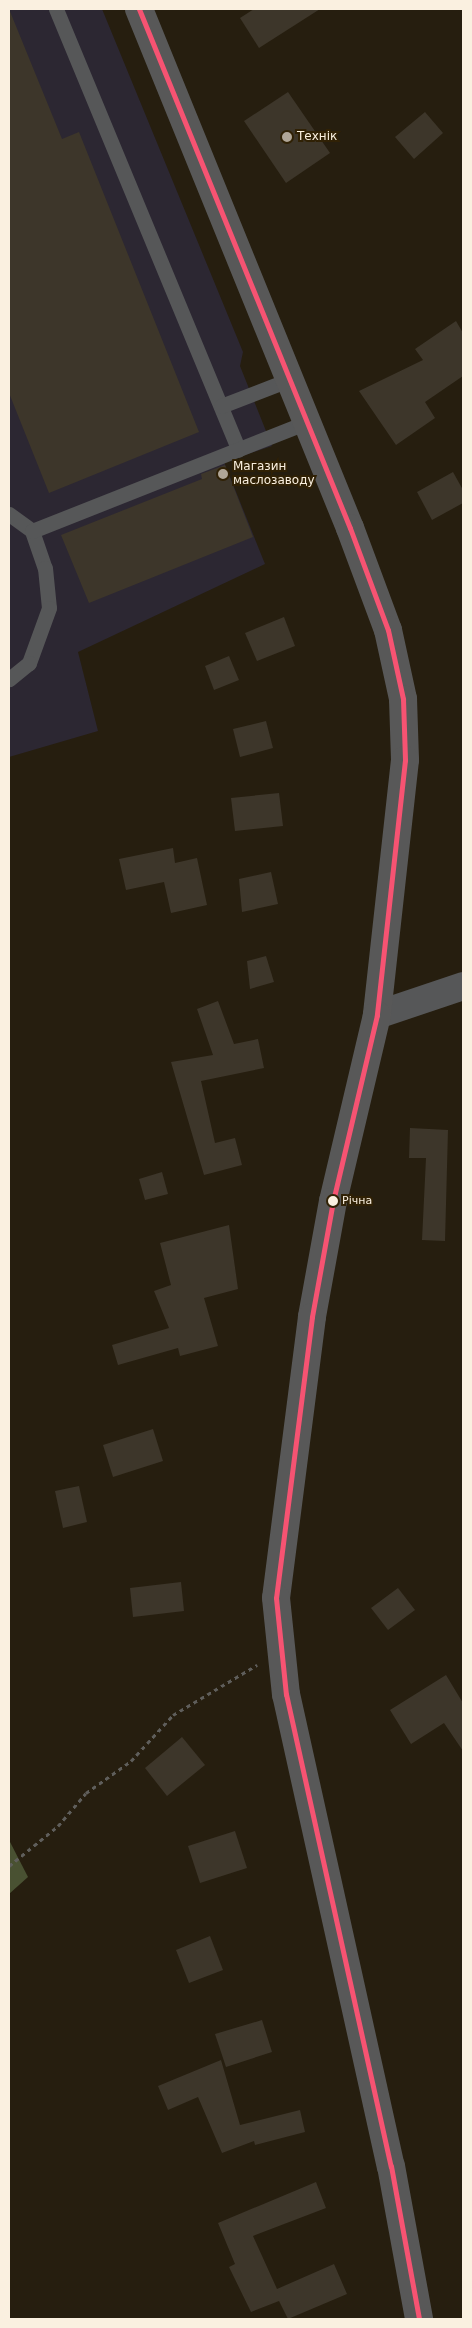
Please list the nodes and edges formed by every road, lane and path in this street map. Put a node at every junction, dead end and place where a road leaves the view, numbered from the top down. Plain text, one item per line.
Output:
1 (56, 9) edge
2 (139, 9) edge
3 (291, 379) junction
4 (221, 406) junction
5 (308, 422) junction
6 (238, 450) junction
7 (9, 514) edge
8 (32, 531) junction
9 (9, 678) edge
10 (463, 986) edge
11 (378, 1015) junction
12 (260, 1663) dead end
13 (9, 1866) edge
14 (418, 2319) edge

1 - 4 lane
2 - 3 street
3 - 4 lane
3 - 5 street
4 - 6 lane
5 - 6 lane
5 - 11 street
6 - 8 lane
7 - 8 lane
8 - 9 lane
10 - 11 street
11 - 14 street
12 - 13 path

